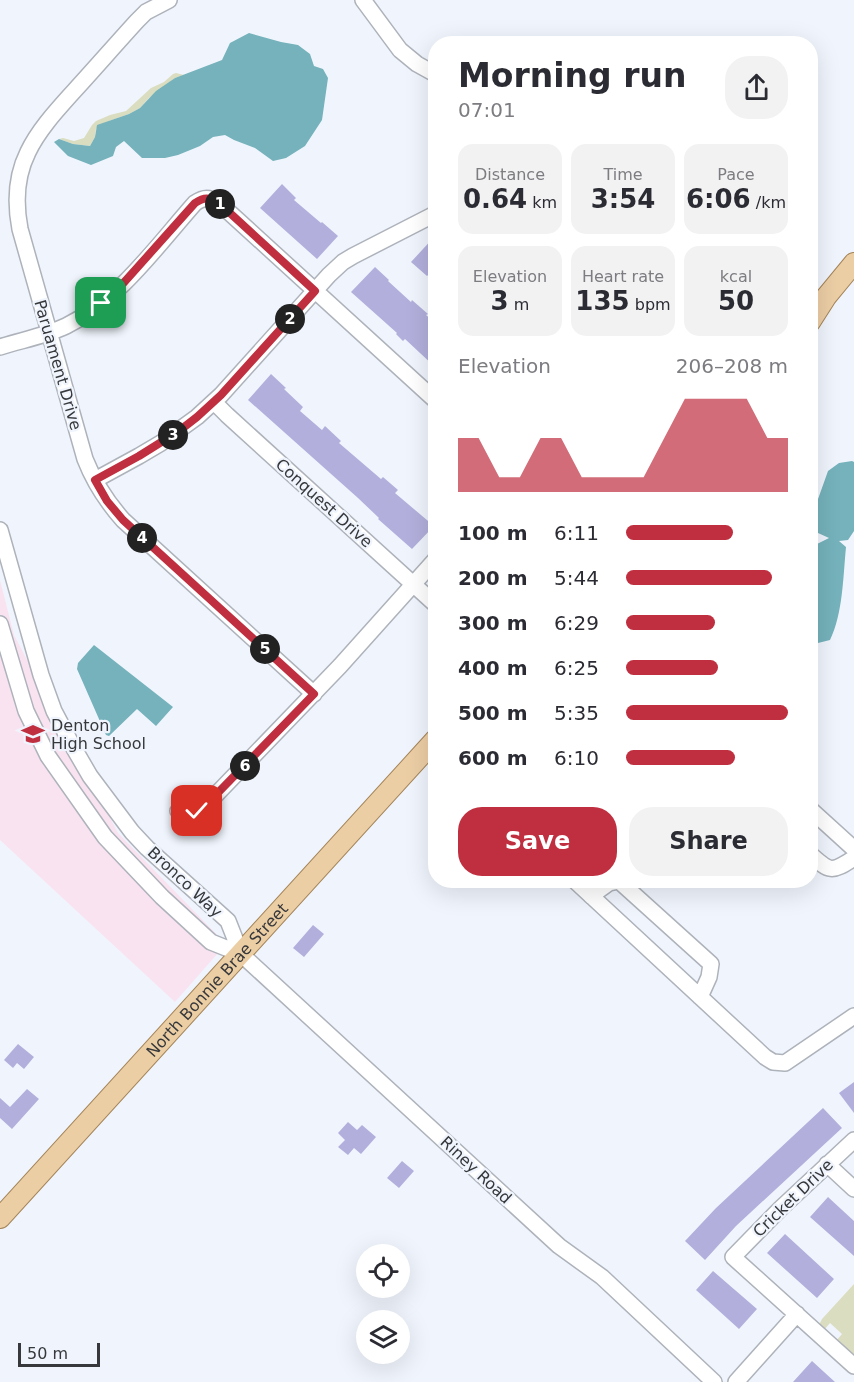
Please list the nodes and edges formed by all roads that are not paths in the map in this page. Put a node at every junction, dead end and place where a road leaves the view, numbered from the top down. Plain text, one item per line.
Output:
1 (169, 0) edge
2 (363, 0) edge
3 (142, 6) edge
4 (428, 70) edge
5 (428, 218) edge
6 (854, 263) edge
7 (315, 291) junction
8 (818, 310) edge
9 (48, 333) junction
10 (0, 347) edge
11 (428, 394) edge
12 (214, 402) junction
13 (95, 480) junction
14 (0, 530) edge
15 (428, 568) edge
16 (413, 584) junction
17 (428, 598) edge
18 (0, 624) edge
19 (314, 694) junction
20 (428, 747) edge
21 (178, 811) dead end
22 (818, 816) edge
23 (854, 849) edge
24 (854, 858) edge
25 (818, 861) edge
26 (582, 888) edge
27 (602, 888) edge
28 (627, 888) edge
29 (591, 896) junction
30 (241, 954) junction
31 (700, 997) junction
32 (854, 1016) edge
33 (854, 1140) edge
34 (827, 1164) junction
35 (854, 1189) edge
36 (0, 1218) edge
37 (797, 1314) junction
38 (854, 1366) edge
39 (714, 1382) edge
40 (736, 1382) edge

1 - 3 street, Paruament Drive
2 - 4 street
3 - 9 street, Paruament Drive
5 - 7 street
6 - 8 main road
7 - 9 street
7 - 11 street
7 - 12 street
9 - 10 street
9 - 13 street, Paruament Drive
12 - 13 street
12 - 16 street, Conquest Drive
13 - 19 street, Paruament Drive
14 - 30 street, Bronco Way
15 - 16 street
16 - 17 street, Conquest Drive
16 - 19 street
18 - 30 street, Bronco Way
19 - 21 street
20 - 30 main road, North Bonnie Brae Street
22 - 23 street
24 - 25 street
26 - 29 street
27 - 29 street
28 - 31 street
29 - 31 street
30 - 36 main road, North Bonnie Brae Street
30 - 39 street, Riney Road
31 - 32 street
33 - 34 street, Cricket Drive
34 - 35 street
34 - 37 street, Cricket Drive
37 - 38 street
37 - 40 street

